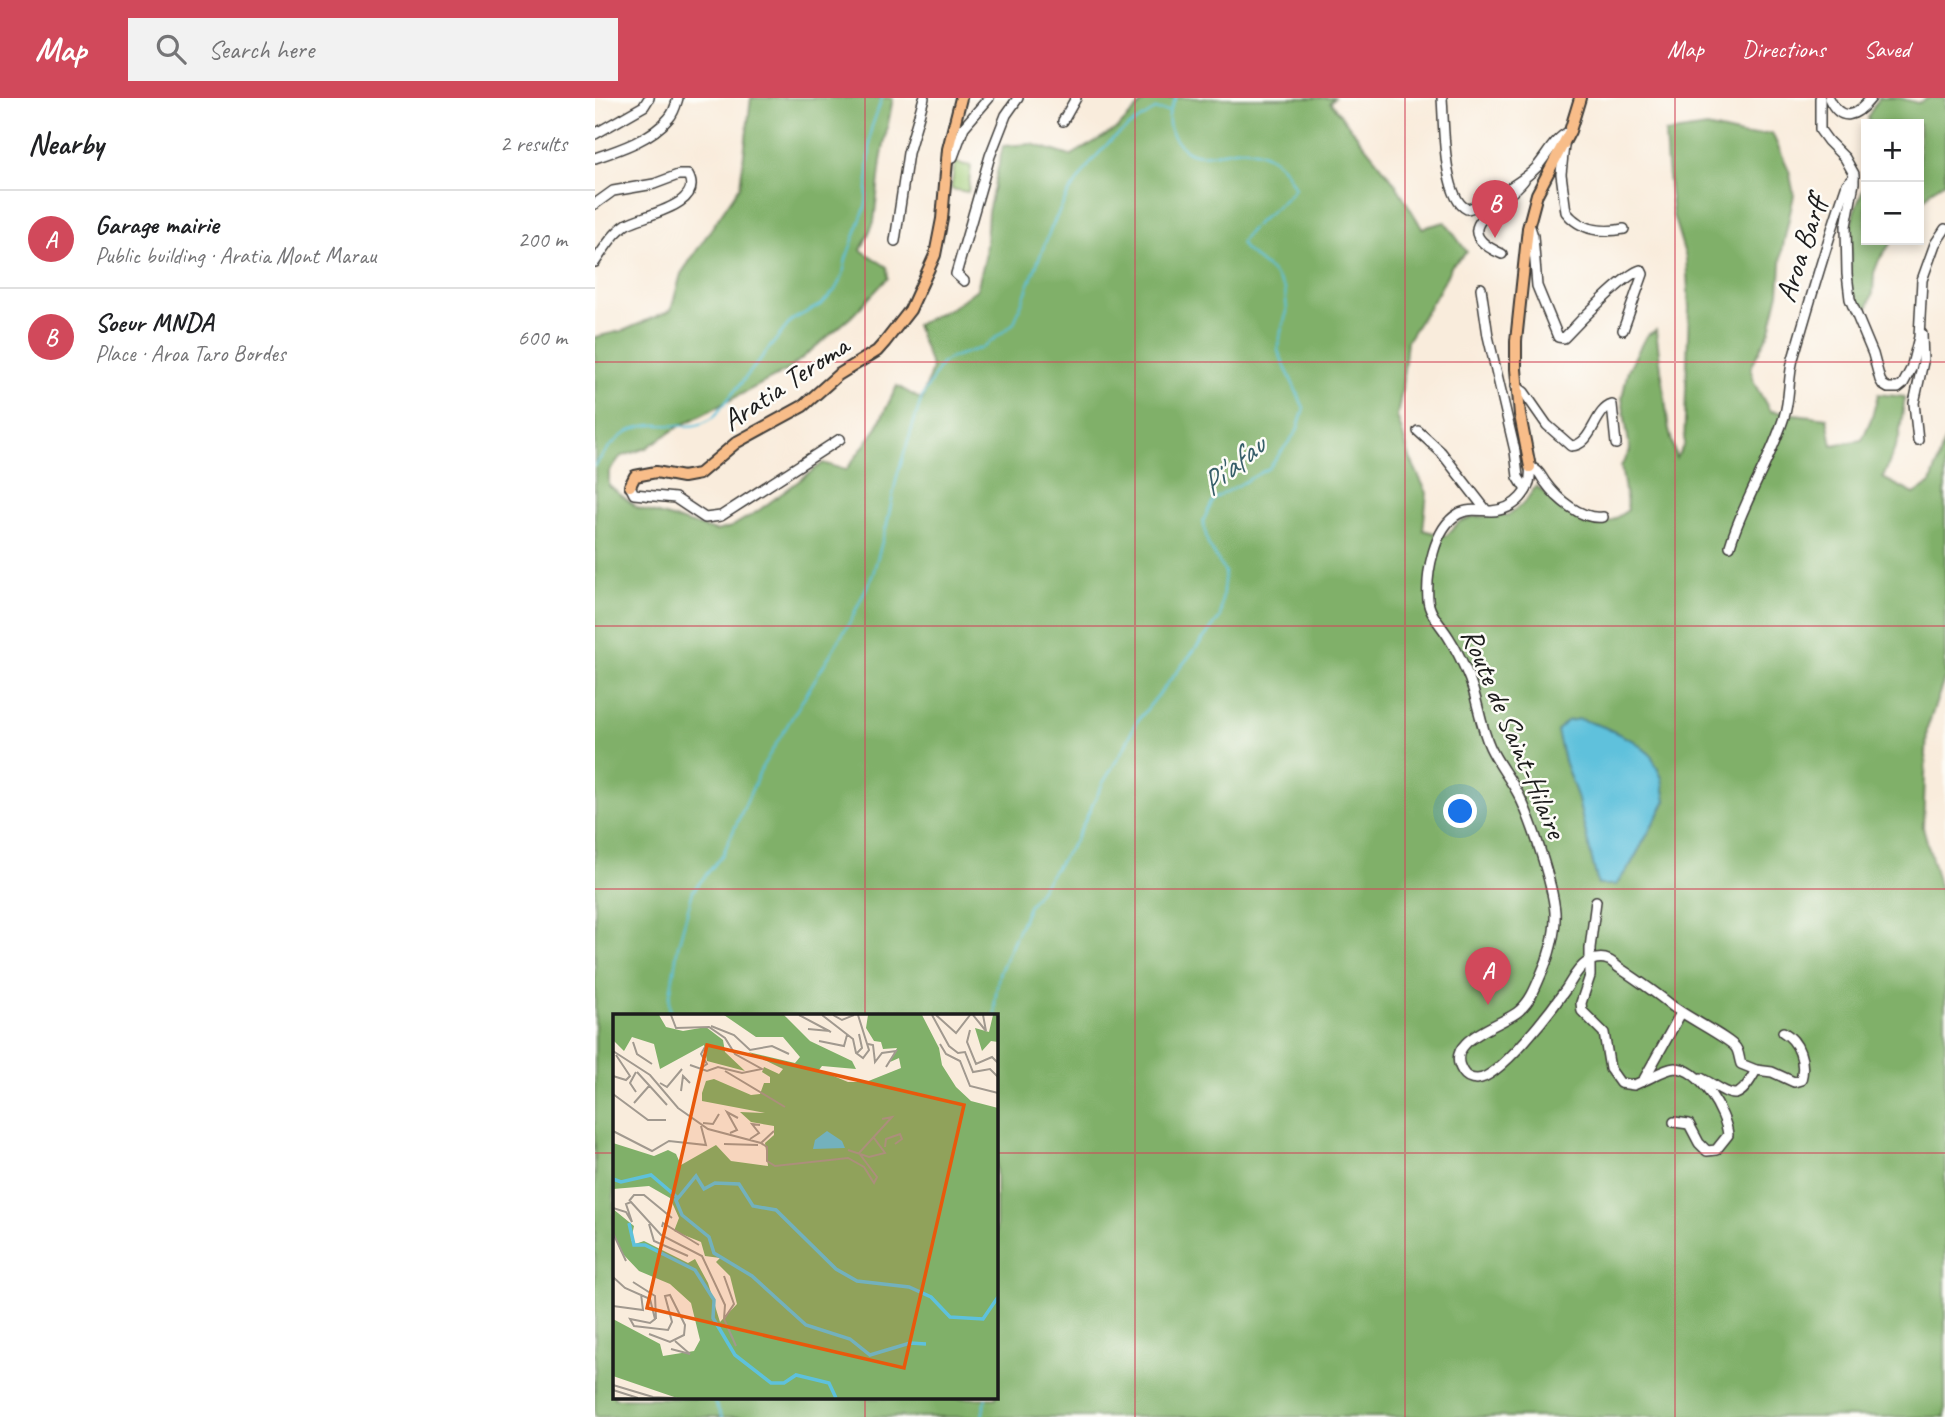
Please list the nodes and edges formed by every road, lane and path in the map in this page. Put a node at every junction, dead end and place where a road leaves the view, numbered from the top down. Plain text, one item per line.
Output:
1 (649, 98) edge
2 (678, 98) edge
3 (924, 98) edge
4 (961, 98) edge
5 (989, 98) edge
6 (1018, 98) edge
7 (1076, 98) edge
8 (1442, 98) edge
9 (1580, 98) edge
10 (1820, 98) edge
11 (1829, 98) edge
12 (1871, 98) edge
13 (1063, 121) dead end
14 (1570, 131) junction
15 (595, 134) edge
16 (1564, 144) junction
17 (595, 158) edge
18 (947, 158) junction
19 (1527, 176) junction
20 (1854, 177) junction
21 (595, 204) edge
22 (1529, 225) junction
23 (1625, 229) dead end
24 (1945, 229) edge
25 (1945, 240) edge
26 (895, 241) dead end
27 (1933, 250) junction
28 (1501, 254) dead end
29 (595, 262) edge
30 (964, 281) dead end
31 (1481, 288) dead end
32 (1919, 326) junction
33 (1623, 330) dead end
34 (1516, 386) junction
35 (1418, 431) dead end
36 (840, 439) dead end
37 (1918, 440) dead end
38 (1616, 444) dead end
39 (1530, 467) junction
40 (630, 486) joint
41 (1526, 490) junction
42 (1486, 510) junction
43 (1603, 517) dead end
44 (1730, 547) dead end
45 (1596, 901) dead end
46 (1589, 961) junction
47 (1681, 1013) junction
48 (1783, 1032) dead end
49 (1756, 1070) junction
50 (1688, 1072) junction
51 (1643, 1080) junction
52 (1674, 1122) dead end

1 - 15 street
2 - 17 street
3 - 26 street
4 - 18 main road, Aratia Teroma
5 - 18 street
6 - 30 street
7 - 13 street
8 - 19 street
9 - 14 main road
10 - 20 street, Aroa Barff
11 - 12 street
14 - 16 main road
14 - 19 street
16 - 22 main road
16 - 23 street
18 - 40 main road, Aratia Teroma
19 - 28 street
20 - 32 street, Aroa Barff
20 - 44 street, Aroa Barff
21 - 29 street
22 - 33 street
22 - 34 main road
24 - 27 street
25 - 27 street
27 - 32 street
31 - 41 street
32 - 37 street
34 - 38 street
34 - 39 main road
35 - 42 street
36 - 40 street
39 - 41 street
39 - 43 street
41 - 42 street, Route de Saint-Hilaire
42 - 46 street, Route de Saint-Hilaire
45 - 46 street
46 - 47 street
46 - 51 street
47 - 49 street
47 - 51 street
48 - 49 street
49 - 50 street
50 - 51 street
50 - 52 street

